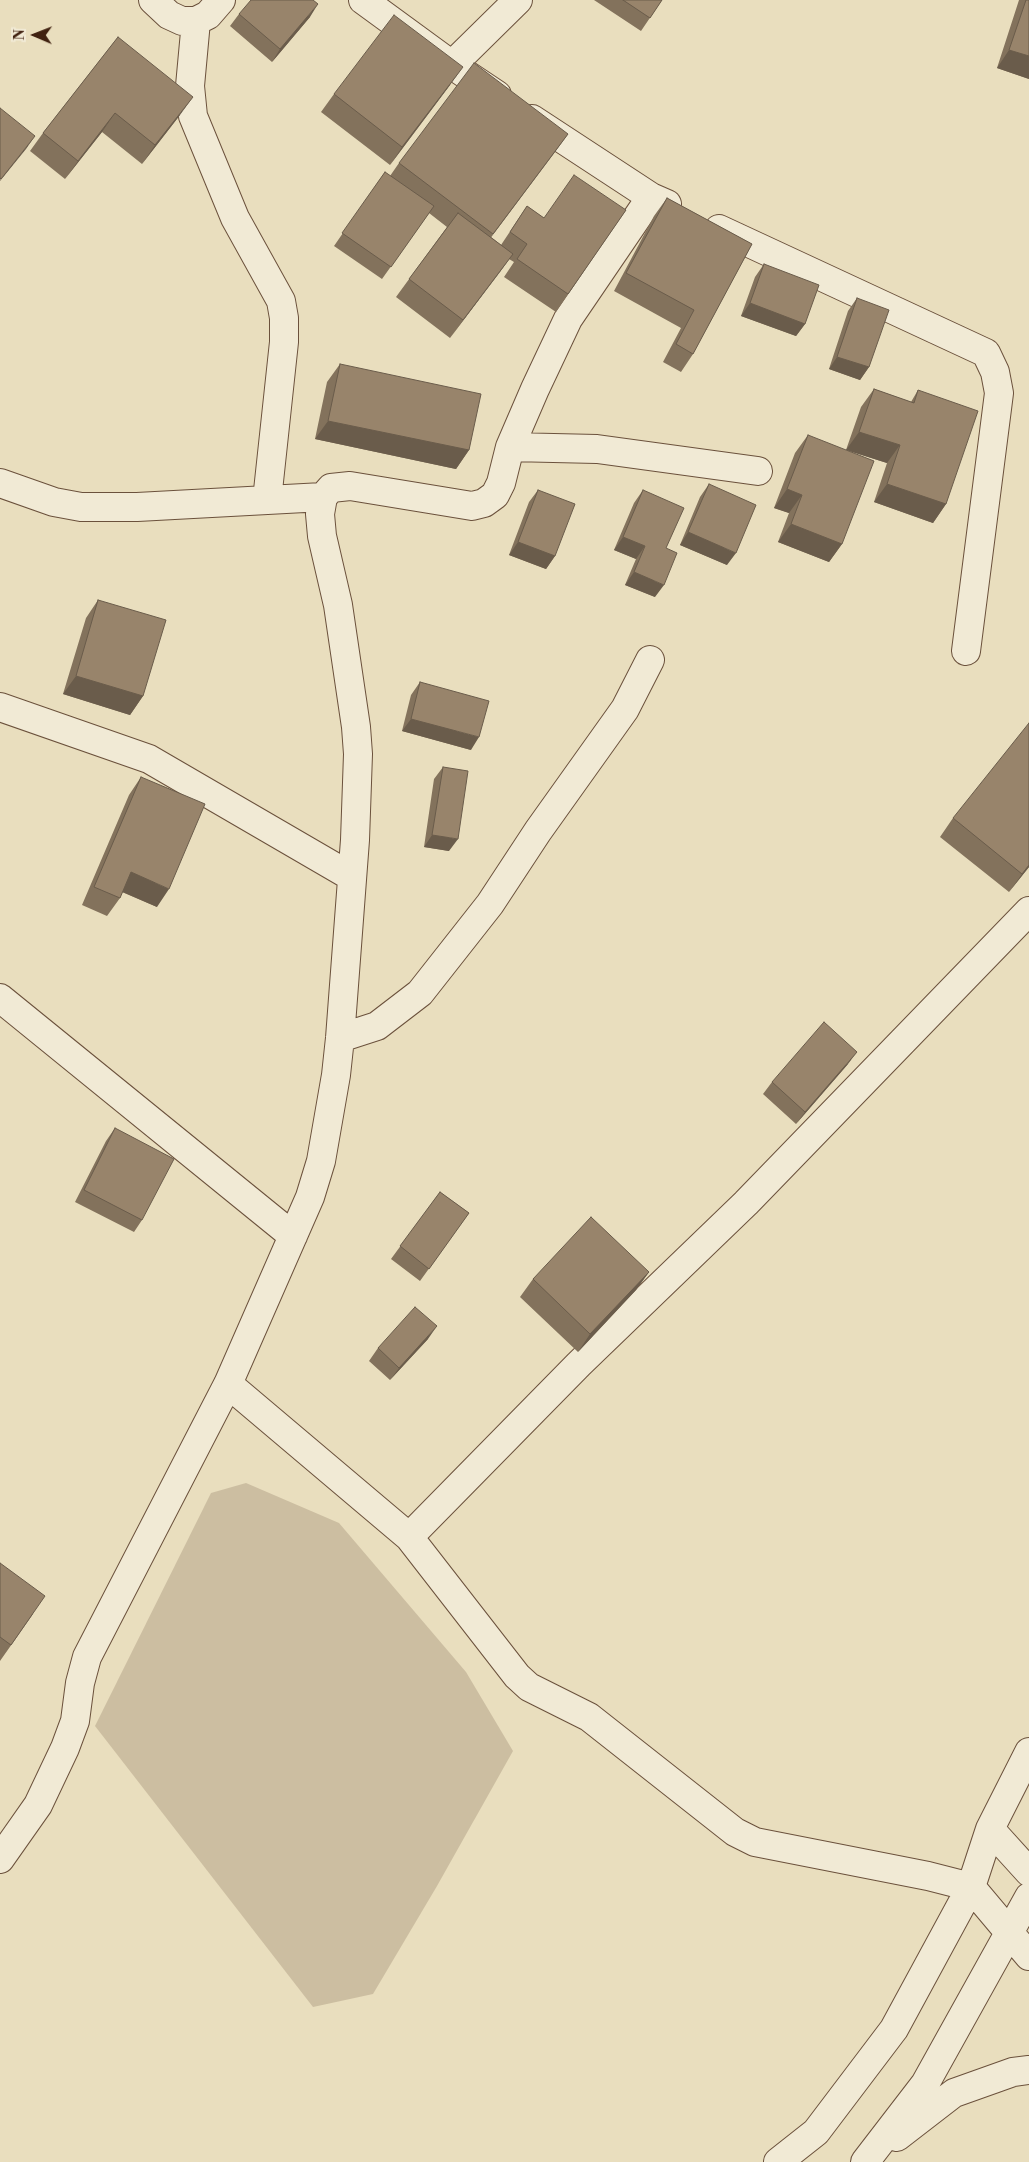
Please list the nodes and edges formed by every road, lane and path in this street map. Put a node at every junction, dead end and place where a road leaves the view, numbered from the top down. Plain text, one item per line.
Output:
1 (152, 0) edge
2 (221, 0) edge
3 (364, 0) edge
4 (518, 0) edge
5 (196, 21) junction
6 (452, 65) junction
7 (651, 197) junction
8 (510, 447) junction
9 (758, 471) dead end
10 (0, 483) edge
11 (323, 496) junction
12 (267, 500) junction
13 (966, 651) dead end
14 (650, 660) dead end
15 (0, 707) edge
16 (352, 877) junction
17 (1029, 911) edge
18 (0, 998) edge
19 (340, 1038) junction
20 (293, 1236) junction
21 (228, 1384) junction
22 (409, 1537) junction
23 (1029, 1752) edge
24 (990, 1829) junction
25 (0, 1859) edge
26 (1029, 1872) edge
27 (971, 1887) junction
28 (1029, 1897) edge
29 (1010, 1932) junction
30 (1029, 1956) edge
31 (1029, 2070) edge
32 (868, 2159) edge
33 (778, 2162) edge

1 - 5 street
2 - 5 street
3 - 6 street
4 - 6 street
5 - 12 street
6 - 7 street
7 - 8 street
7 - 13 street
8 - 9 street
8 - 11 street
10 - 12 street
11 - 12 street
11 - 16 street
14 - 19 street
15 - 16 street
16 - 19 street
17 - 22 street
18 - 20 street
19 - 20 street
20 - 21 street
21 - 22 street
21 - 25 street
22 - 27 street
23 - 24 street
24 - 26 street
24 - 27 street
27 - 29 street
27 - 33 street
28 - 29 street
29 - 30 street
29 - 32 street
31 - 32 street

